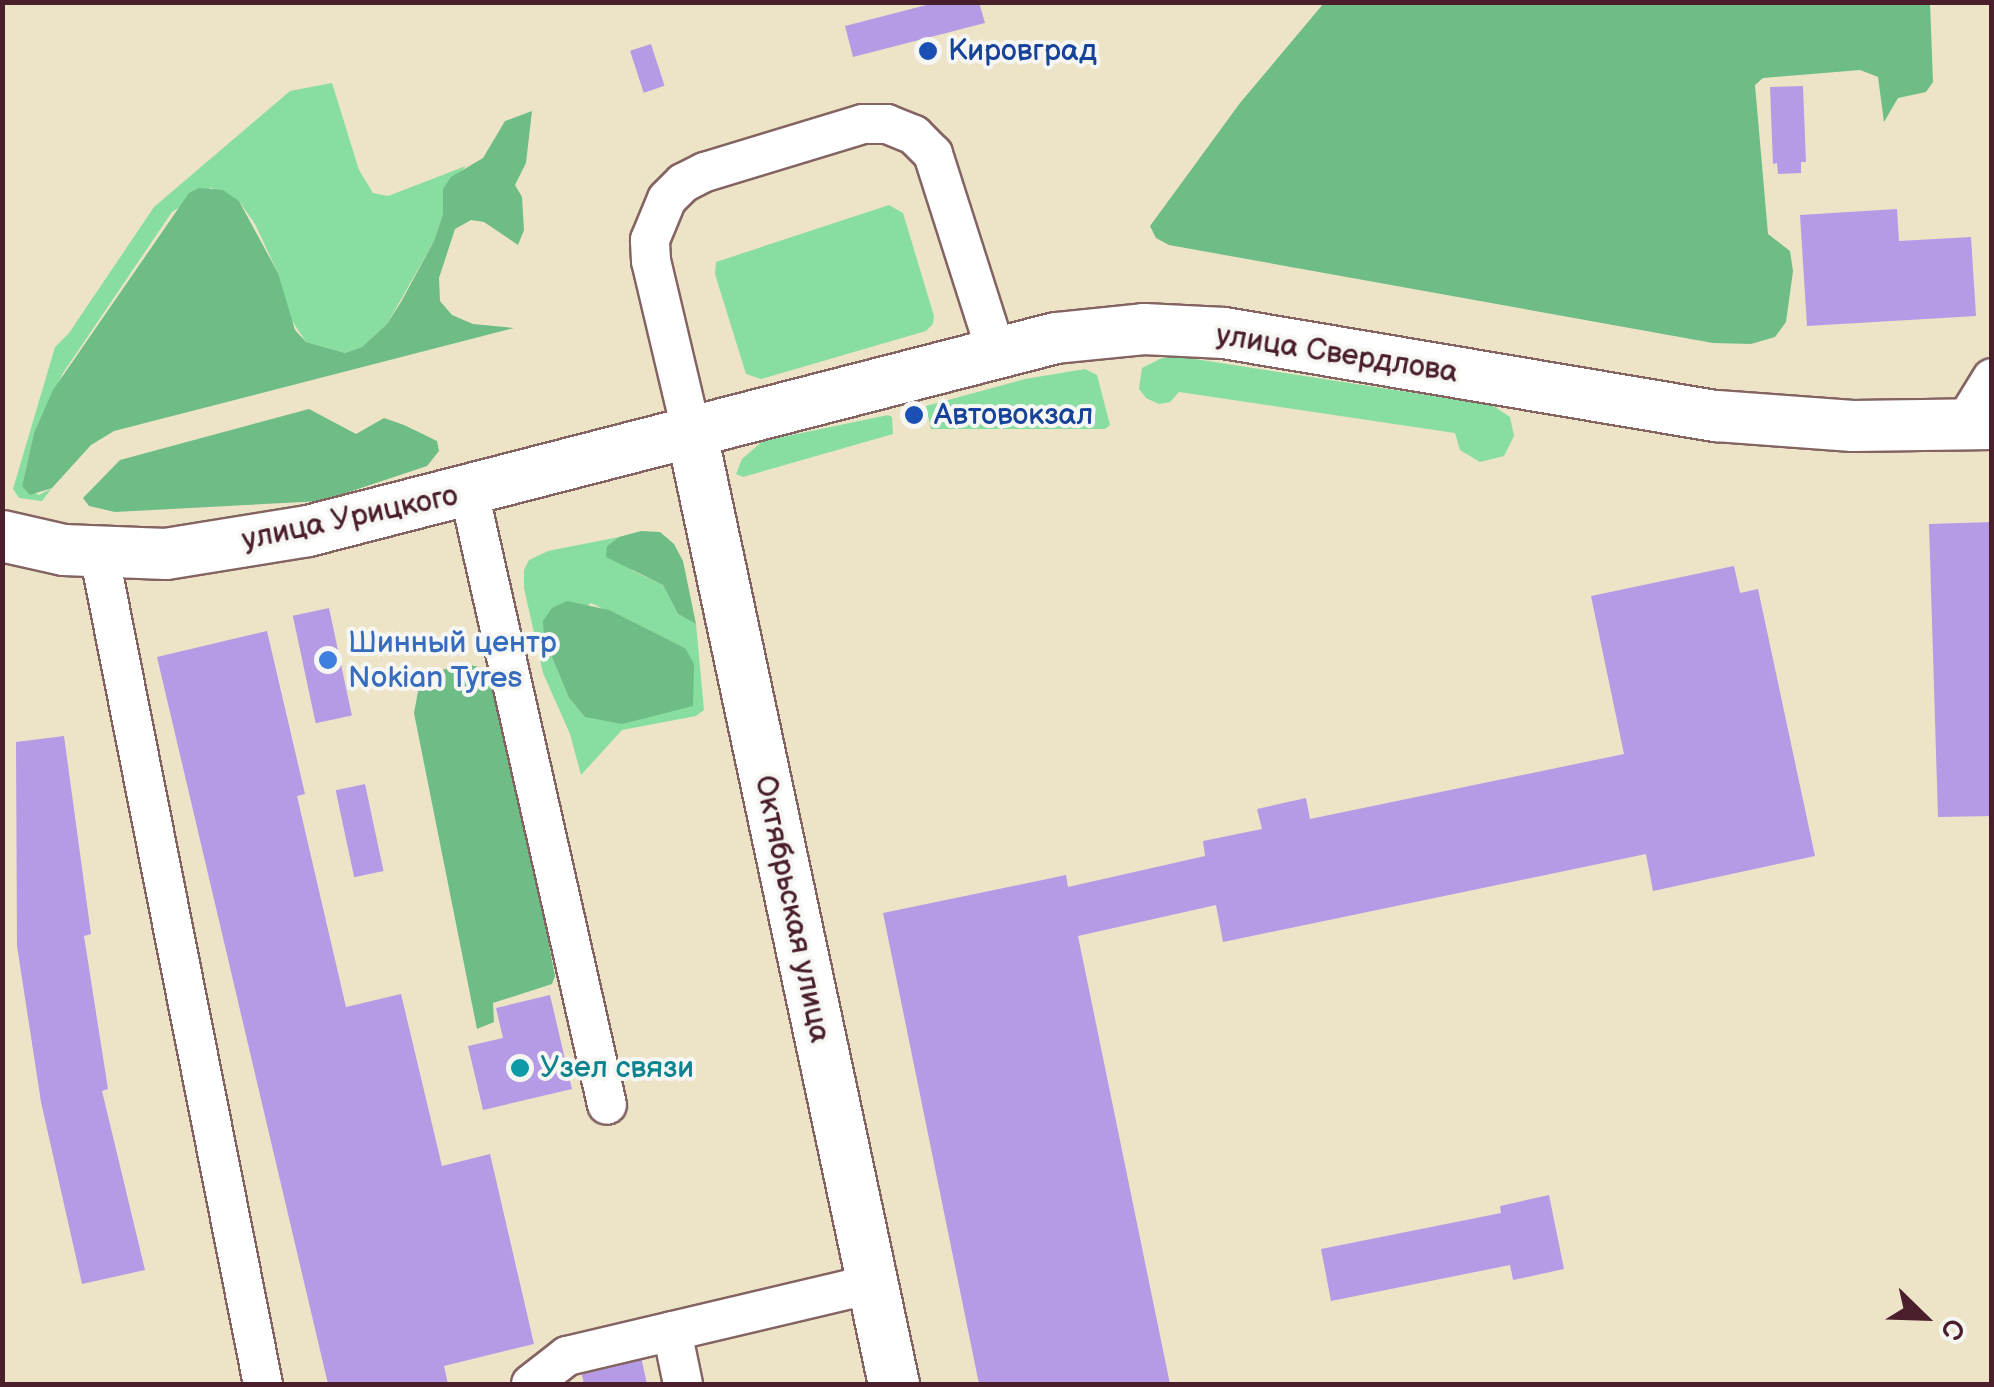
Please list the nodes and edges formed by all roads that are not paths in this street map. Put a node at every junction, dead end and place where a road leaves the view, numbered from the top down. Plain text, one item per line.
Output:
1 (997, 354) junction
2 (1992, 378) edge
3 (1977, 424) edge
4 (692, 434) junction
5 (469, 492) junction
6 (2, 536) edge
7 (99, 553) junction
8 (607, 1105) dead end
9 (872, 1284) junction
10 (672, 1330) junction
11 (263, 1384) edge
12 (531, 1384) edge
13 (683, 1384) edge
14 (894, 1384) edge

1 - 3 main road, улица Свердлова
1 - 4 main road, улица Свердлова
1 - 4 street
2 - 3 street
4 - 5 main road, улица Урицкого
4 - 9 main road, Октябрьская улица
5 - 7 main road, улица Урицкого
5 - 8 street
6 - 7 main road, улица Урицкого
7 - 11 street
9 - 10 street
9 - 14 main road, Октябрьская улица
10 - 12 street
10 - 13 street

